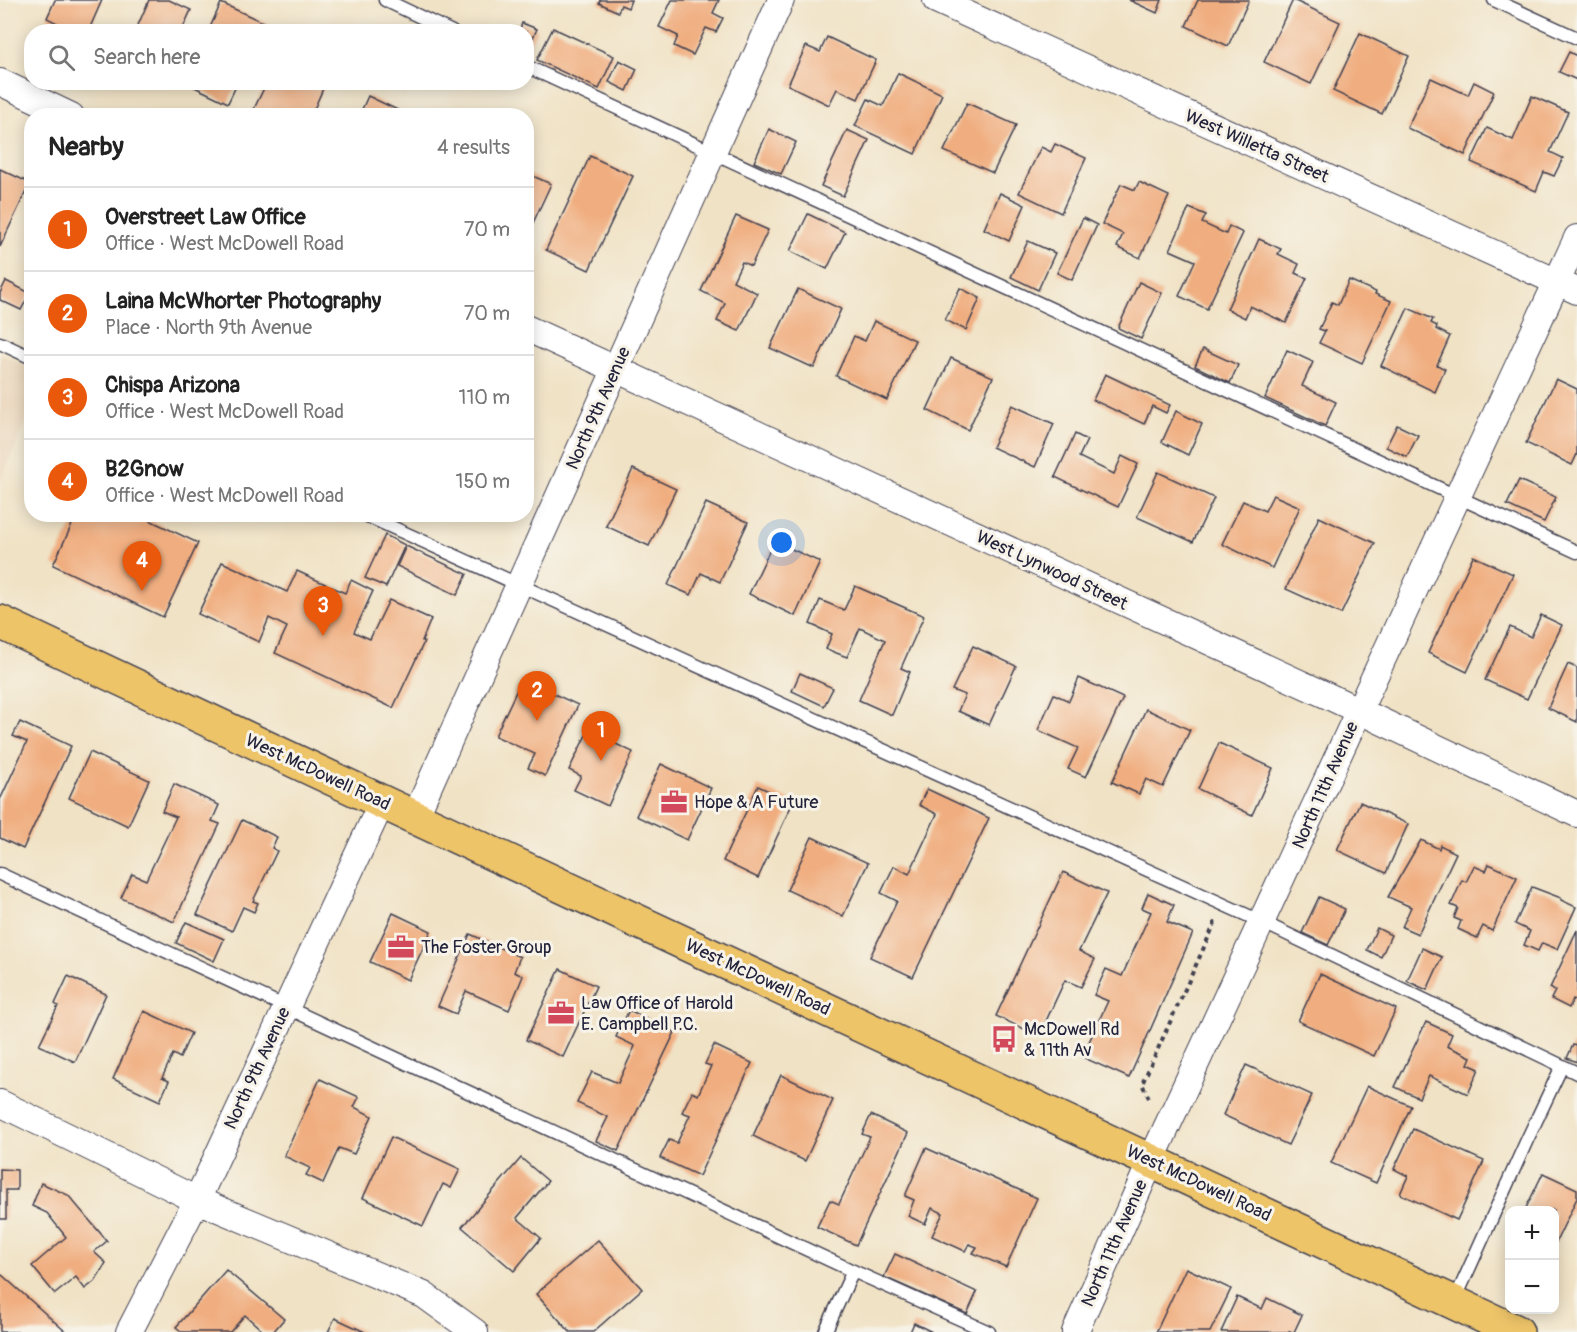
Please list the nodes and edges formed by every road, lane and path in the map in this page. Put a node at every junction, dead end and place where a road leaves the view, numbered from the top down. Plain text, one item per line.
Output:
1 (385, 0) edge
2 (781, 0) edge
3 (936, 0) edge
4 (1494, 0) edge
5 (435, 24) edge
6 (1577, 38) edge
7 (534, 70) edge
8 (0, 82) edge
9 (54, 108) edge
10 (712, 154) junction
11 (1577, 238) edge
12 (1567, 287) edge
13 (534, 332) edge
14 (0, 343) edge
15 (24, 354) edge
16 (615, 370) junction
17 (1458, 496) junction
18 (381, 522) edge
19 (1577, 552) edge
20 (518, 584) junction
21 (0, 622) edge
22 (1359, 711) junction
23 (382, 802) junction
24 (1577, 814) edge
25 (415, 817) junction
26 (0, 874) edge
27 (1231, 908) junction
28 (1262, 922) junction
29 (286, 1006) junction
30 (1562, 1066) junction
31 (1577, 1073) edge
32 (1149, 1098) dead end
33 (0, 1103) edge
34 (1151, 1161) junction
35 (197, 1200) junction
36 (854, 1271) junction
37 (1454, 1303) junction
38 (129, 1332) edge
39 (475, 1332) edge
40 (825, 1332) edge
41 (989, 1332) edge
42 (1075, 1332) edge
43 (1517, 1332) edge

1 - 5 lane
2 - 10 street, North 9th Avenue
3 - 12 street, West Willetta Street
4 - 6 lane
7 - 10 lane
8 - 9 street
10 - 16 street, North 9th Avenue
10 - 17 lane
11 - 12 street, North 11th Avenue
12 - 17 street, North 11th Avenue
13 - 16 street, West Lynwood Street
14 - 15 lane
16 - 20 street, North 9th Avenue
16 - 22 street, West Lynwood Street
17 - 19 lane
17 - 22 street, North 11th Avenue
18 - 20 lane
20 - 25 street, North 9th Avenue
20 - 27 lane
21 - 23 main road, West McDowell Road
22 - 24 street, West Lynwood Street
22 - 28 street, North 11th Avenue
23 - 25 main road, West McDowell Road
23 - 29 street, North 9th Avenue
25 - 34 main road, West McDowell Road
26 - 29 lane
27 - 28 lane
27 - 32 path
28 - 30 lane
28 - 34 street, North 11th Avenue
29 - 35 street, North 9th Avenue
29 - 36 lane
30 - 31 lane
30 - 37 lane
33 - 35 street
34 - 37 main road, West McDowell Road
34 - 42 street, North 11th Avenue
35 - 38 street, North 9th Avenue
35 - 39 street
36 - 40 lane
36 - 41 lane
37 - 43 main road, West McDowell Road

